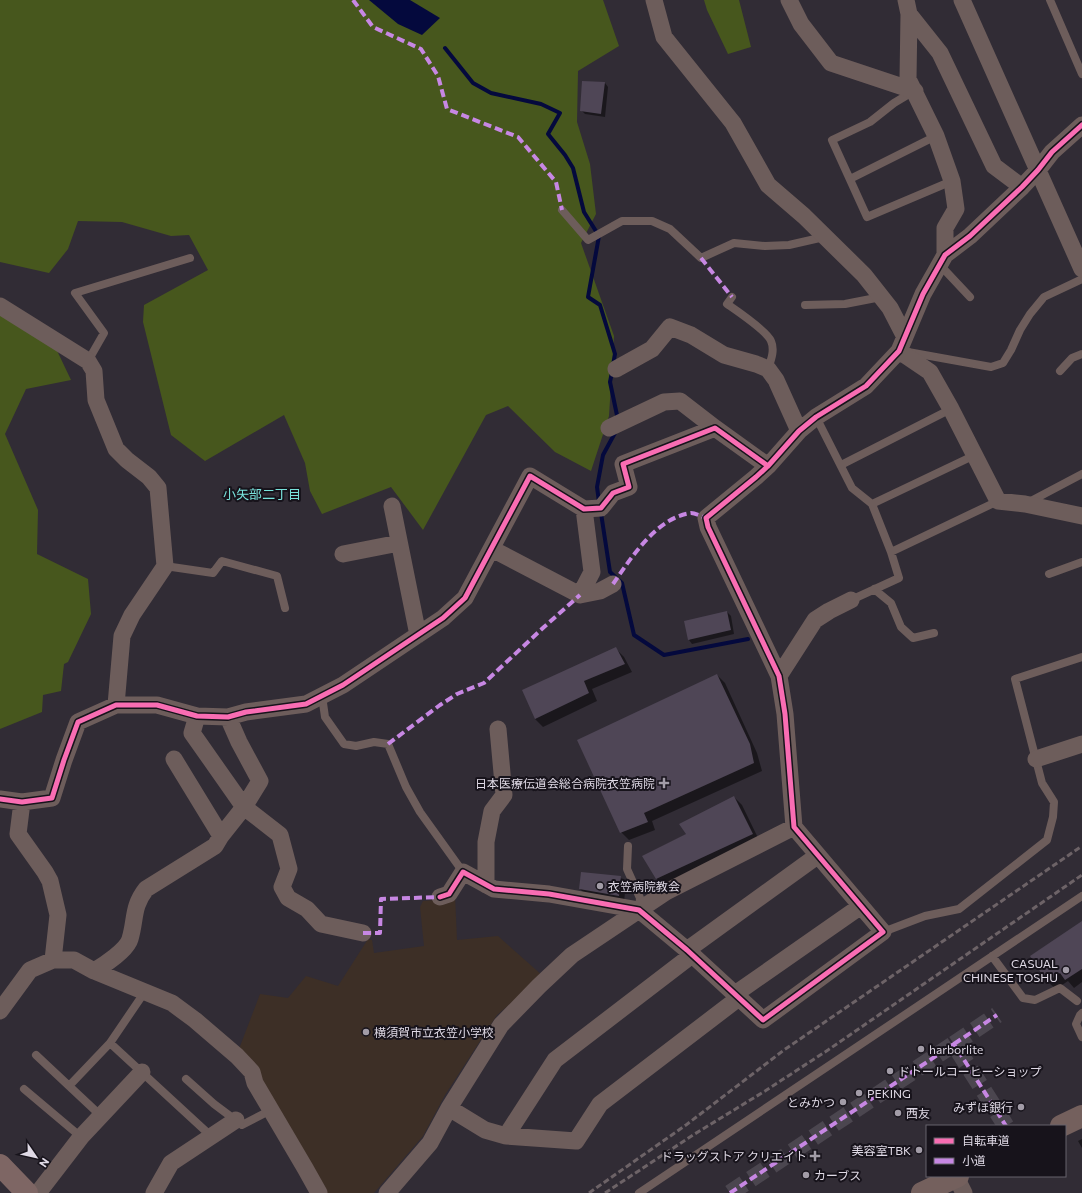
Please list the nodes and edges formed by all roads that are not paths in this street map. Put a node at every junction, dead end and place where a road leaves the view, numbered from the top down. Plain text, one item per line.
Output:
1 (654, 0) edge
2 (789, 0) edge
3 (962, 0) edge
4 (1050, 0) edge
5 (907, 7) edge
6 (1082, 74) edge
7 (915, 91) junction
8 (1082, 125) edge
9 (936, 136) junction
10 (1038, 170) junction
11 (850, 179) junction
12 (952, 181) junction
13 (1022, 187) junction
14 (562, 210) dead end
15 (824, 237) junction
16 (190, 258) dead end
17 (942, 259) junction
18 (1082, 269) edge
19 (1082, 279) edge
20 (732, 297) dead end
21 (881, 297) junction
22 (970, 297) dead end
23 (805, 305) dead end
24 (0, 306) edge
25 (902, 344) junction
26 (1082, 354) edge
27 (88, 362) junction
28 (616, 369) dead end
29 (768, 369) junction
30 (1060, 371) dead end
31 (952, 409) junction
32 (816, 417) junction
33 (609, 428) dead end
34 (715, 428) junction
35 (799, 431) junction
36 (975, 455) junction
37 (841, 465) junction
38 (768, 466) junction
39 (1082, 474) edge
40 (998, 501) junction
41 (872, 504) junction
42 (1025, 504) junction
43 (392, 506) dead end
44 (584, 509) junction
45 (1082, 516) edge
46 (399, 543) junction
47 (492, 549) junction
48 (891, 552) junction
49 (343, 554) dead end
50 (1082, 562) edge
51 (165, 566) junction
52 (1049, 574) dead end
53 (613, 584) dead end
54 (874, 589) junction
55 (580, 595) junction
56 (851, 600) joint
57 (285, 608) dead end
58 (934, 633) dead end
59 (418, 635) junction
60 (1082, 657) edge
61 (779, 676) junction
62 (322, 696) junction
63 (116, 705) junction
64 (198, 716) junction
65 (228, 717) junction
66 (498, 729) dead end
67 (1082, 744) edge
68 (174, 759) dead end
69 (1036, 759) junction
70 (0, 799) edge
71 (22, 802) junction
72 (244, 807) junction
73 (794, 827) junction
74 (221, 836) junction
75 (628, 846) dead end
76 (817, 856) junction
77 (463, 872) junction
78 (486, 885) junction
79 (1082, 896) edge
80 (440, 897) dead end
81 (861, 906) junction
82 (639, 910) junction
83 (883, 932) junction
84 (362, 933) dead end
85 (690, 953) junction
86 (992, 956) junction
87 (53, 960) junction
88 (94, 971) junction
89 (144, 993) junction
90 (737, 995) junction
91 (1080, 1000) edge
92 (2, 1002) edge
93 (1081, 1014) edge
94 (1082, 1038) edge
95 (110, 1043) junction
96 (36, 1055) dead end
97 (142, 1072) junction
98 (186, 1079) dead end
99 (69, 1086) junction
100 (24, 1088) dead end
101 (449, 1108) junction
102 (271, 1110) junction
103 (100, 1115) junction
104 (1082, 1116) edge
105 (236, 1120) junction
106 (1063, 1125) edge
107 (211, 1136) junction
108 (506, 1136) junction
109 (81, 1137) junction
110 (0, 1166) edge
111 (959, 1182) edge
112 (27, 1193) edge
113 (38, 1193) edge
114 (154, 1193) edge
115 (319, 1193) edge
116 (387, 1193) edge
117 (639, 1193) edge
118 (922, 1193) edge

1 - 15 street
2 - 7 street
3 - 10 street
4 - 6 lane
5 - 7 street
5 - 13 street
7 - 9 street
7 - 11 lane
8 - 10 street
9 - 11 lane
9 - 12 street
10 - 13 street
10 - 18 street
11 - 12 lane
12 - 17 street
13 - 17 street
14 - 15 lane
15 - 21 street
16 - 27 lane
17 - 22 lane
17 - 25 street
19 - 25 lane
20 - 29 lane
21 - 23 lane
21 - 25 street
24 - 27 street
25 - 31 street
25 - 32 street
26 - 30 lane
27 - 51 street
28 - 29 street
29 - 35 street
31 - 36 street
31 - 37 lane
32 - 35 street
32 - 37 lane
33 - 34 street
34 - 38 street
34 - 44 street
35 - 38 street
36 - 40 street
36 - 41 lane
37 - 41 lane
38 - 61 street
39 - 42 lane
40 - 42 street
40 - 48 lane
41 - 48 lane
42 - 45 street
43 - 46 street
44 - 47 street
44 - 55 street
46 - 49 street
46 - 59 street
47 - 55 street
47 - 59 street
48 - 54 lane
50 - 52 lane
51 - 57 lane
51 - 63 street
53 - 55 street
54 - 56 lane
54 - 58 lane
56 - 61 street
59 - 62 street
60 - 69 lane
61 - 73 street
62 - 65 street
62 - 77 lane
63 - 64 street
63 - 71 street
64 - 65 street
64 - 72 street
65 - 72 street
66 - 78 street
67 - 69 street
68 - 74 street
69 - 83 lane
70 - 71 street
71 - 87 street
72 - 74 street
72 - 84 street
73 - 76 street
73 - 82 street
74 - 88 street
75 - 82 lane
76 - 81 street
76 - 85 street
77 - 78 street
77 - 80 street
78 - 82 street
79 - 86 lane
81 - 83 street
81 - 90 street
82 - 85 street
82 - 101 street
83 - 90 street
85 - 90 street
85 - 108 street
86 - 91 lane
86 - 117 lane
87 - 88 street
87 - 92 street
88 - 89 street
89 - 95 lane
89 - 102 street
90 - 108 street
91 - 93 lane
93 - 94 lane
95 - 97 lane
95 - 99 lane
96 - 99 lane
97 - 103 street
97 - 107 lane
98 - 105 lane
99 - 103 lane
100 - 109 lane
101 - 108 street
101 - 116 street
102 - 105 lane
102 - 115 street
103 - 109 street
104 - 106 street
105 - 107 street
107 - 114 street
109 - 113 street
110 - 112 main road
111 - 118 street

